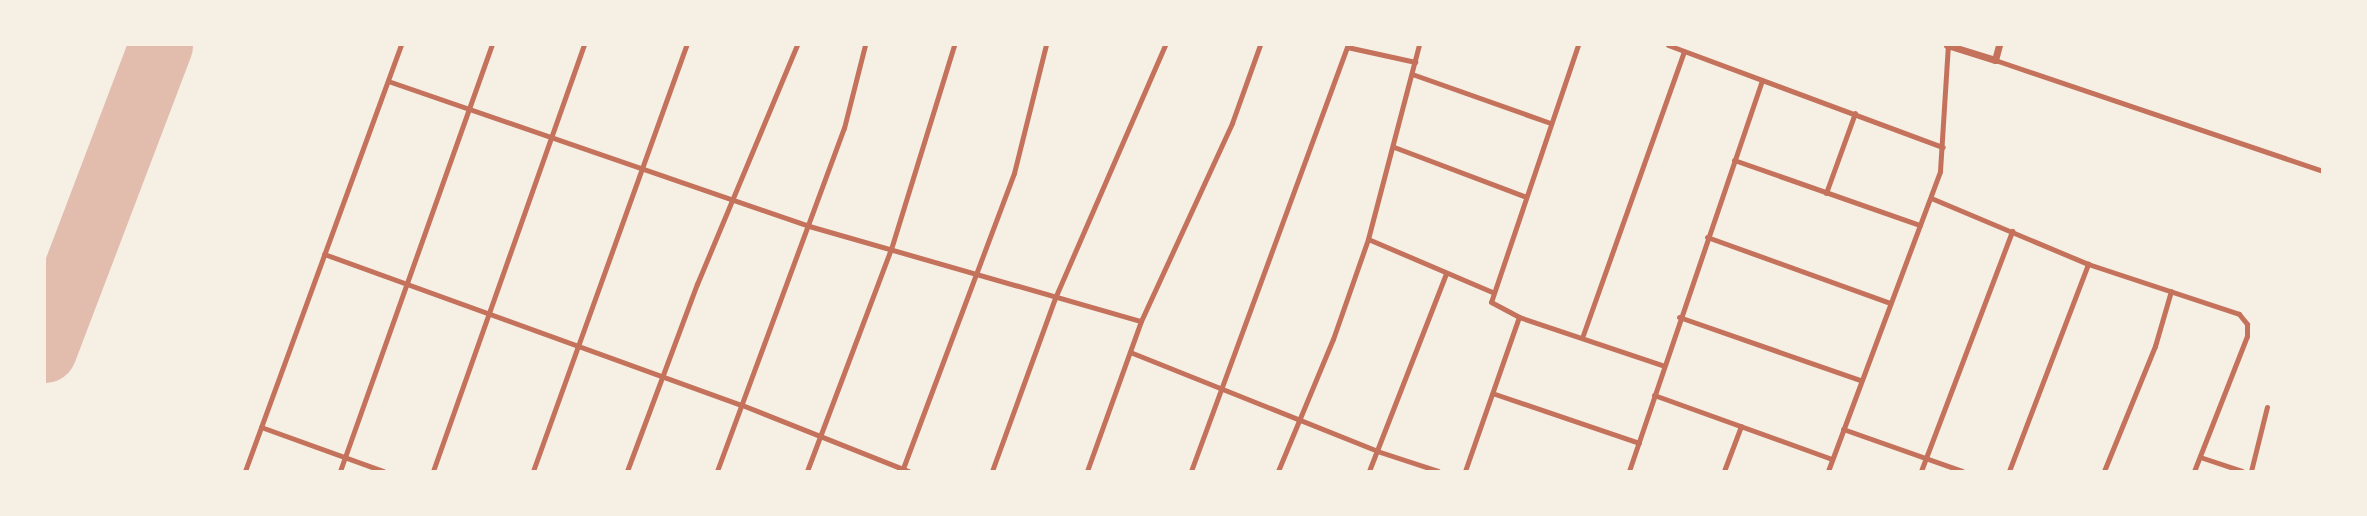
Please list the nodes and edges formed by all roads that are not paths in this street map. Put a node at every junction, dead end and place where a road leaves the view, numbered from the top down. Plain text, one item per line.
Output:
1 (401, 45) edge
2 (492, 45) edge
3 (584, 45) edge
4 (686, 45) edge
5 (797, 45) edge
6 (865, 45) edge
7 (954, 45) edge
8 (1046, 45) edge
9 (1165, 45) edge
10 (1260, 45) edge
11 (1419, 45) edge
12 (1578, 45) edge
13 (1668, 45) edge
14 (1947, 45) edge
15 (1999, 45) edge
16 (1347, 46) edge
17 (1684, 51) junction
18 (1995, 60) junction
19 (1415, 62) junction
20 (1412, 74) junction
21 (1762, 80) junction
22 (388, 81) junction
23 (469, 110) junction
24 (1856, 113) junction
25 (1550, 123) junction
26 (551, 140) junction
27 (1394, 147) junction
28 (1943, 147) junction
29 (1734, 160) junction
30 (640, 169) junction
31 (2322, 171) edge
32 (1826, 193) junction
33 (1524, 196) junction
34 (1931, 198) junction
35 (732, 201) junction
36 (1920, 225) junction
37 (809, 226) junction
38 (2012, 231) junction
39 (1707, 237) junction
40 (1368, 239) junction
41 (891, 249) junction
42 (324, 254) junction
43 (2088, 264) junction
44 (974, 271) junction
45 (1446, 273) junction
46 (408, 287) junction
47 (2171, 291) junction
48 (1492, 292) junction
49 (1055, 298) junction
50 (1890, 303) junction
51 (488, 313) junction
52 (1519, 317) junction
53 (1679, 317) junction
54 (1141, 321) junction
55 (1583, 335) junction
56 (578, 348) junction
57 (1130, 352) junction
58 (1662, 365) junction
59 (661, 376) junction
60 (1860, 380) junction
61 (1222, 389) junction
62 (1495, 394) junction
63 (1654, 395) junction
64 (742, 405) junction
65 (2267, 407) dead end
66 (1299, 419) junction
67 (1741, 426) junction
68 (261, 427) junction
69 (1843, 429) junction
70 (820, 437) junction
71 (1639, 443) junction
72 (1377, 451) junction
73 (345, 457) junction
74 (1926, 457) junction
75 (2200, 457) junction
76 (1832, 459) junction
77 (904, 470) edge
78 (245, 471) edge
79 (340, 471) edge
80 (382, 471) edge
81 (433, 471) edge
82 (533, 471) edge
83 (627, 471) edge
84 (717, 471) edge
85 (807, 471) edge
86 (992, 471) edge
87 (1087, 471) edge
88 (1191, 471) edge
89 (1278, 471) edge
90 (1369, 471) edge
91 (1438, 471) edge
92 (1465, 471) edge
93 (1629, 471) edge
94 (1724, 471) edge
95 (1828, 471) edge
96 (1921, 471) edge
97 (1962, 471) edge
98 (2009, 471) edge
99 (2104, 471) edge
100 (2194, 471) edge
101 (2242, 471) edge
102 (2251, 471) edge

1 - 22 street
2 - 23 street
3 - 26 street
4 - 30 street
5 - 35 street
6 - 37 street
7 - 41 street
8 - 44 street
9 - 49 street
10 - 54 street
11 - 19 street
12 - 25 street
13 - 17 street
14 - 18 street
14 - 28 street
15 - 18 street
16 - 19 street
16 - 61 street
17 - 21 street
17 - 55 street
18 - 31 street
19 - 20 street
20 - 25 street
20 - 27 street
21 - 24 street
21 - 29 street
22 - 23 street
22 - 42 street
23 - 26 street
23 - 46 street
24 - 28 street
24 - 32 street
25 - 33 street
26 - 30 street
26 - 51 street
27 - 33 street
27 - 40 street
28 - 34 street
29 - 32 street
29 - 39 street
30 - 35 street
30 - 56 street
32 - 36 street
33 - 48 street
34 - 36 street
34 - 38 street
35 - 37 street
35 - 59 street
36 - 50 street
37 - 41 street
37 - 64 street
38 - 43 street
38 - 74 street
39 - 50 street
39 - 53 street
40 - 45 street
40 - 66 street
41 - 44 street
41 - 70 street
42 - 46 street
42 - 68 street
43 - 47 street
43 - 98 street
44 - 49 street
44 - 77 street
45 - 48 street
45 - 72 street
46 - 51 street
46 - 73 street
47 - 75 street
47 - 99 street
48 - 52 street
49 - 54 street
49 - 86 street
50 - 60 street
51 - 56 street
51 - 81 street
52 - 55 street
52 - 62 street
53 - 58 street
53 - 60 street
54 - 57 street
55 - 58 street
56 - 59 street
56 - 82 street
57 - 61 street
57 - 87 street
58 - 63 street
59 - 64 street
59 - 83 street
60 - 69 street
61 - 66 street
61 - 88 street
62 - 71 street
62 - 92 street
63 - 67 street
63 - 71 street
64 - 70 street
64 - 84 street
65 - 102 street
66 - 72 street
66 - 89 street
67 - 76 street
67 - 94 street
68 - 73 street
68 - 78 street
69 - 74 street
69 - 76 street
70 - 77 street
70 - 85 street
71 - 93 street
72 - 90 street
72 - 91 street
73 - 79 street
73 - 80 street
74 - 96 street
74 - 97 street
75 - 100 street
75 - 101 street
76 - 95 street

